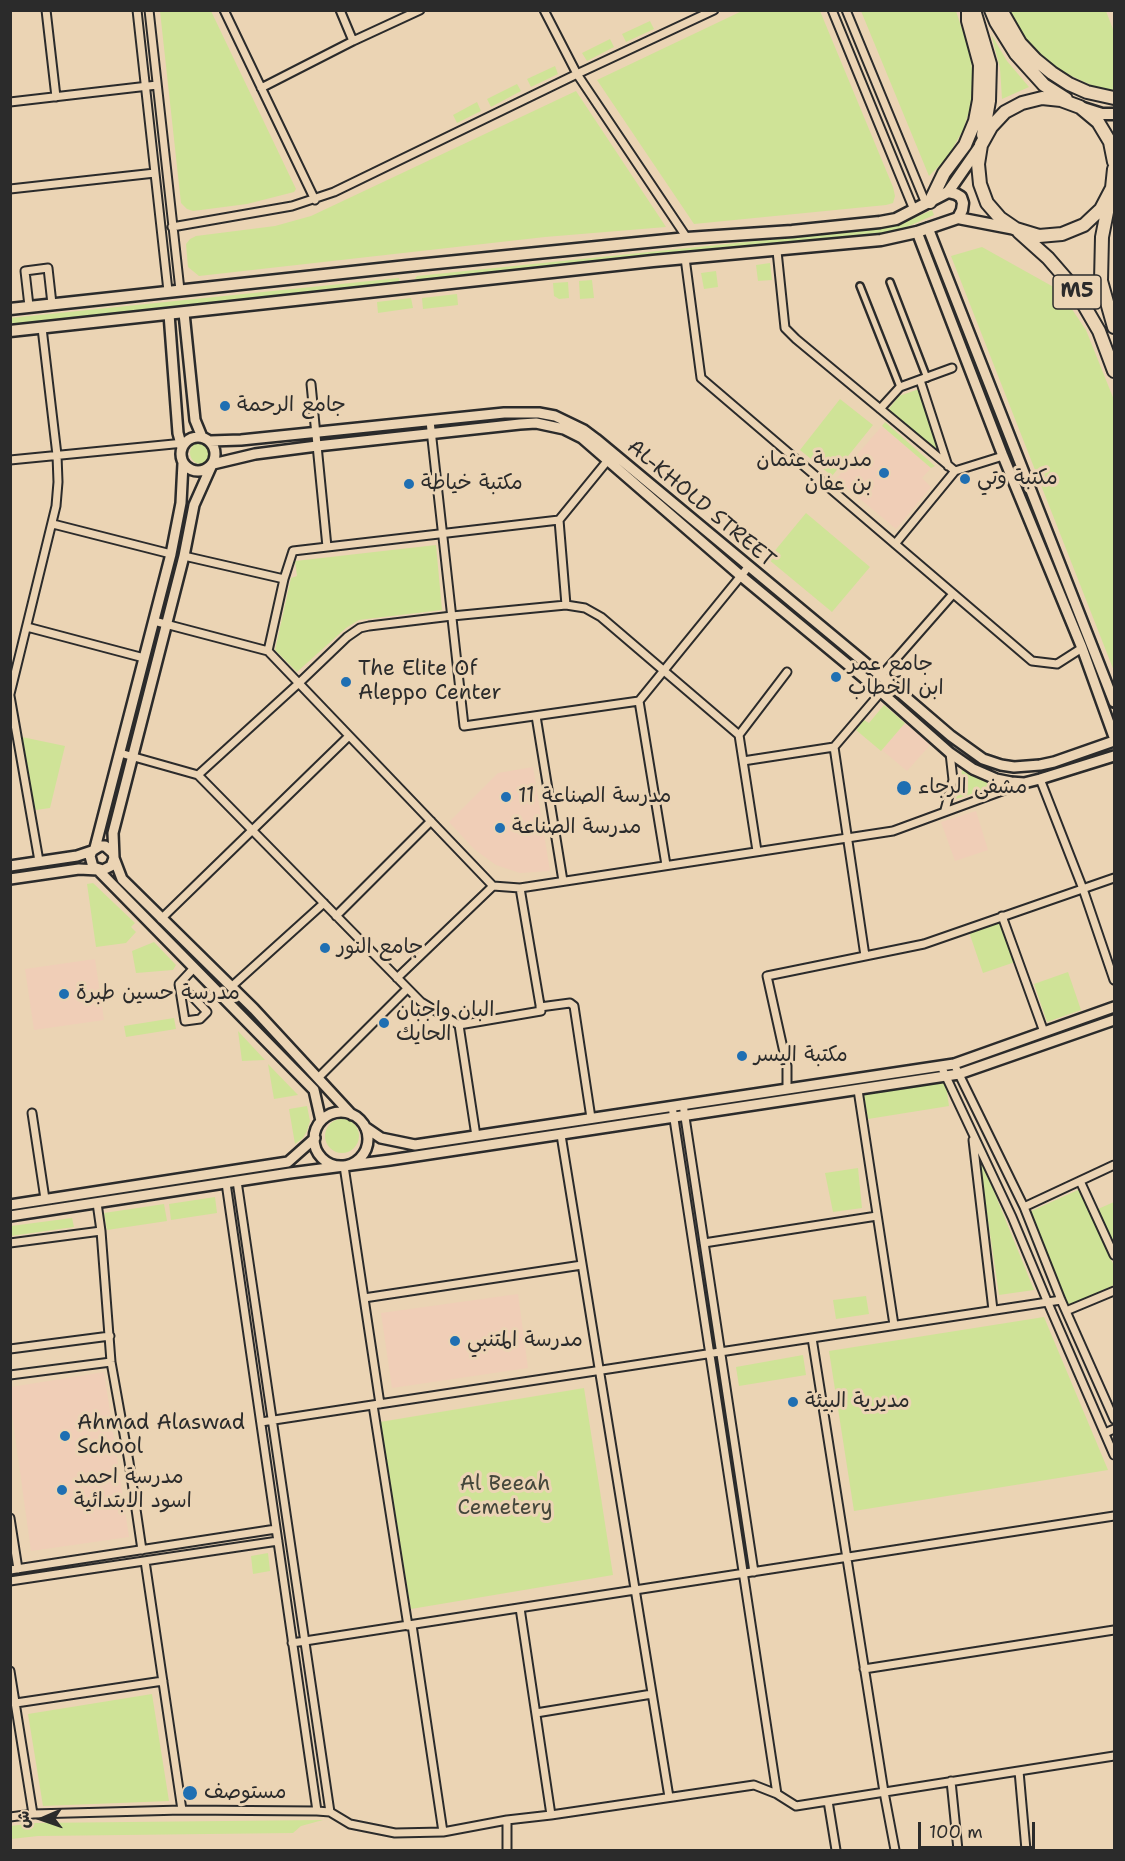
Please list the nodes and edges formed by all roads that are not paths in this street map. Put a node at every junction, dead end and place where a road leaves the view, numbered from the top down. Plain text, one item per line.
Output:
1 (46, 10) edge
2 (137, 10) edge
3 (149, 10) edge
4 (224, 10) edge
5 (340, 10) edge
6 (420, 10) edge
7 (544, 10) edge
8 (832, 10) edge
9 (846, 10) edge
10 (968, 10) edge
11 (974, 10) edge
12 (991, 10) edge
13 (1000, 10) edge
14 (713, 11) edge
15 (353, 41) junction
16 (577, 74) junction
17 (157, 86) junction
18 (145, 87) junction
19 (261, 88) junction
20 (56, 97) junction
21 (1114, 98) edge
22 (10, 102) edge
23 (1080, 107) junction
24 (1114, 114) edge
25 (981, 145) junction
26 (1114, 162) edge
27 (1114, 170) edge
28 (154, 173) junction
29 (1113, 186) edge
30 (10, 189) edge
31 (948, 192) junction
32 (315, 200) junction
33 (928, 203) junction
34 (914, 210) junction
35 (958, 218) junction
36 (172, 227) junction
37 (1016, 229) junction
38 (923, 230) junction
39 (792, 231) junction
40 (687, 238) junction
41 (793, 249) junction
42 (777, 251) junction
43 (685, 258) junction
44 (407, 266) junction
45 (890, 282) dead end
46 (860, 286) dead end
47 (409, 288) junction
48 (180, 290) junction
49 (168, 291) junction
50 (52, 304) junction
51 (29, 306) junction
52 (10, 309) edge
53 (184, 313) junction
54 (169, 314) junction
55 (42, 327) junction
56 (1114, 327) edge
57 (10, 331) edge
58 (952, 368) dead end
59 (1114, 370) edge
60 (923, 379) junction
61 (311, 384) dead end
62 (900, 387) junction
63 (880, 409) junction
64 (430, 421) junction
65 (316, 432) junction
66 (432, 433) junction
67 (206, 439) junction
68 (182, 445) junction
69 (317, 446) junction
70 (57, 455) junction
71 (1003, 456) junction
72 (10, 460) edge
73 (608, 460) junction
74 (183, 463) junction
75 (212, 466) junction
76 (948, 466) junction
77 (955, 471) junction
78 (559, 520) junction
79 (53, 524) junction
80 (442, 532) junction
81 (895, 544) junction
82 (327, 547) junction
83 (171, 554) junction
84 (184, 556) junction
85 (749, 566) junction
86 (741, 576) junction
87 (284, 579) junction
88 (953, 594) junction
89 (566, 605) junction
90 (452, 616) junction
91 (154, 621) junction
92 (166, 624) junction
93 (27, 627) junction
94 (1082, 648) junction
95 (268, 651) junction
96 (144, 658) junction
97 (664, 670) junction
98 (787, 672) dead end
99 (881, 676) junction
100 (299, 683) junction
101 (881, 692) junction
102 (10, 695) edge
103 (639, 701) junction
104 (1114, 702) edge
105 (536, 716) junction
106 (14, 735) edge
107 (739, 735) junction
108 (349, 736) junction
109 (951, 736) junction
110 (1114, 739) edge
111 (942, 746) junction
112 (834, 747) junction
113 (120, 753) junction
114 (950, 753) junction
115 (1114, 756) edge
116 (132, 757) junction
117 (743, 761) junction
118 (198, 775) junction
119 (1040, 779) junction
120 (1024, 783) junction
121 (945, 810) junction
122 (431, 821) junction
123 (252, 830) junction
124 (848, 837) junction
125 (94, 850) junction
126 (758, 851) junction
127 (114, 858) junction
128 (39, 861) junction
129 (666, 865) junction
130 (10, 866) edge
131 (98, 870) junction
132 (1114, 878) edge
133 (10, 879) edge
134 (563, 881) junction
135 (493, 886) junction
136 (520, 888) junction
137 (1083, 889) junction
138 (324, 903) junction
139 (336, 916) junction
140 (1002, 916) junction
141 (161, 919) junction
142 (865, 956) junction
143 (194, 968) junction
144 (222, 978) junction
145 (397, 978) junction
146 (1114, 980) edge
147 (213, 987) junction
148 (231, 987) junction
149 (407, 989) junction
150 (191, 995) dead end
151 (540, 1007) junction
152 (1114, 1007) edge
153 (1114, 1020) edge
154 (459, 1025) junction
155 (1044, 1032) junction
156 (954, 1064) junction
157 (941, 1066) junction
158 (959, 1074) junction
159 (946, 1076) junction
160 (318, 1078) junction
161 (787, 1089) junction
162 (858, 1090) junction
163 (683, 1104) junction
164 (672, 1106) junction
165 (32, 1113) dead end
166 (352, 1115) junction
167 (685, 1116) junction
168 (602, 1117) junction
169 (591, 1118) junction
170 (673, 1118) junction
171 (321, 1121) junction
172 (365, 1127) junction
173 (604, 1128) junction
174 (973, 1134) junction
175 (561, 1135) junction
176 (476, 1136) junction
177 (315, 1138) junction
178 (1114, 1165) edge
179 (344, 1166) junction
180 (237, 1181) junction
181 (1080, 1181) junction
182 (226, 1183) junction
183 (45, 1199) junction
184 (97, 1203) junction
185 (10, 1205) edge
186 (1024, 1207) junction
187 (10, 1216) edge
188 (877, 1216) junction
189 (101, 1231) junction
190 (10, 1243) edge
191 (704, 1243) junction
192 (1114, 1255) edge
193 (582, 1265) junction
194 (1114, 1291) edge
195 (364, 1298) junction
196 (1061, 1300) junction
197 (1048, 1303) junction
198 (993, 1310) junction
199 (1066, 1311) junction
200 (894, 1325) junction
201 (110, 1336) junction
202 (812, 1338) junction
203 (10, 1349) edge
204 (721, 1352) junction
205 (709, 1353) junction
206 (111, 1362) junction
207 (600, 1370) junction
208 (10, 1375) edge
209 (376, 1405) junction
210 (1114, 1419) edge
211 (272, 1420) junction
212 (261, 1422) junction
213 (1114, 1429) edge
214 (1105, 1433) junction
215 (1112, 1443) edge
216 (1114, 1455) edge
217 (1114, 1516) edge
218 (10, 1518) edge
219 (276, 1529) junction
220 (278, 1541) junction
221 (142, 1550) junction
222 (847, 1558) junction
223 (145, 1561) junction
224 (14, 1570) edge
225 (754, 1572) junction
226 (743, 1574) junction
227 (10, 1581) edge
228 (635, 1590) junction
229 (520, 1608) junction
230 (410, 1625) junction
231 (1114, 1630) edge
232 (304, 1641) junction
233 (292, 1643) junction
234 (864, 1669) junction
235 (10, 1671) edge
236 (163, 1681) junction
237 (652, 1694) junction
238 (16, 1703) junction
239 (536, 1713) junction
240 (1114, 1756) edge
241 (1019, 1771) junction
242 (951, 1781) junction
243 (884, 1792) junction
244 (777, 1794) junction
245 (669, 1797) junction
246 (828, 1801) junction
247 (182, 1810) junction
248 (317, 1811) junction
249 (330, 1812) junction
250 (33, 1814) junction
251 (551, 1815) junction
252 (10, 1817) edge
253 (507, 1820) junction
254 (443, 1832) junction
255 (507, 1851) edge
256 (836, 1851) edge
257 (895, 1851) edge
258 (958, 1851) edge
259 (1026, 1851) edge

1 - 20 street
2 - 18 street
3 - 17 street
4 - 19 street
5 - 15 street
6 - 15 street
7 - 16 street
8 - 34 street
9 - 33 street
10 - 33 highway
11 - 25 highway
12 - 23 highway
13 - 21 highway
14 - 16 street
15 - 19 street
16 - 32 street
16 - 40 street
17 - 18 street
17 - 36 street
18 - 20 street
18 - 28 street
19 - 32 street
20 - 22 street
23 - 24 main road
23 - 25 highway
23 - 26 highway
25 - 31 main road
25 - 37 highway
27 - 29 highway
28 - 30 street
28 - 49 street
29 - 37 highway
29 - 56 highway, M5
31 - 33 main road
31 - 35 main road
32 - 36 street
33 - 34 main road
34 - 39 main road
35 - 37 main road
35 - 38 main road
36 - 48 street
37 - 59 highway, M5
38 - 41 main road
38 - 71 street
38 - 104 street
39 - 40 main road
39 - 41 main road
40 - 44 main road
41 - 42 main road
42 - 43 main road
42 - 63 street
43 - 47 main road
43 - 81 street
44 - 47 main road
44 - 48 main road
45 - 60 street
46 - 62 street
47 - 53 main road
48 - 49 main road
49 - 50 main road
50 - 51 main road
50 - 51 street
51 - 52 main road
53 - 54 main road
53 - 67 street
54 - 55 main road
54 - 68 street
55 - 57 main road
55 - 70 street
58 - 60 street
60 - 62 street
60 - 76 street
61 - 65 street
62 - 63 street
63 - 76 street
64 - 65 street, AL-KHOLD STREET
64 - 66 street
64 - 85 street, AL-KHOLD STREET
65 - 67 street, AL-KHOLD STREET
65 - 69 street
66 - 69 street
66 - 73 street
66 - 80 street
67 - 68 street
67 - 75 street
68 - 70 street
68 - 74 street
69 - 75 street
69 - 82 street
70 - 72 street
70 - 79 street
71 - 77 street
71 - 94 street
73 - 78 street
73 - 86 street
74 - 75 street
74 - 83 street
75 - 84 street
76 - 77 street
77 - 81 street
78 - 80 street
78 - 89 street
79 - 83 street
79 - 93 street
80 - 82 street
80 - 90 street
81 - 88 street
82 - 87 street
83 - 91 street
84 - 87 street
84 - 92 street
85 - 86 street
85 - 99 street, AL-KHOLD STREET
86 - 97 street
86 - 101 street
87 - 95 street
88 - 94 street
88 - 99 street
89 - 90 street
89 - 97 street
90 - 100 street
90 - 105 street
91 - 92 street
91 - 96 street
92 - 95 street
92 - 116 street
93 - 96 street
93 - 102 street
94 - 110 street
95 - 100 street
96 - 113 street
97 - 103 street
97 - 107 street
98 - 107 street
99 - 109 street, AL-KHOLD STREET
100 - 108 street
100 - 118 street
101 - 111 street
101 - 112 street
102 - 106 street
103 - 105 street
103 - 129 street
105 - 134 street
106 - 128 street
107 - 117 street
108 - 122 street
108 - 123 street
109 - 110 street, AL-KHOLD STREET
109 - 111 street
111 - 114 street
112 - 117 street
112 - 124 street
113 - 116 street
113 - 125 street
114 - 120 street
114 - 121 street
115 - 119 street
116 - 118 street
116 - 127 street
117 - 126 street
118 - 123 street
119 - 120 street
119 - 137 street
120 - 121 street
121 - 124 street
122 - 135 street
122 - 139 street
123 - 138 street
123 - 141 street
124 - 126 street
124 - 142 street
125 - 127 street
125 - 128 street
125 - 131 street
126 - 129 street
127 - 131 street
127 - 141 street
128 - 130 street
129 - 134 street
131 - 133 street
131 - 143 street
132 - 137 street
134 - 136 street
135 - 136 street
135 - 145 street
136 - 151 street
137 - 140 street
137 - 146 street
138 - 139 street
138 - 148 street
139 - 145 street
140 - 142 street
140 - 155 street
141 - 144 street
142 - 161 street
143 - 147 street
143 - 150 street
144 - 147 street
144 - 148 street
145 - 149 street
147 - 171 street
148 - 160 street
149 - 154 street
149 - 160 street
151 - 154 street
151 - 169 street
152 - 155 street
153 - 158 street
154 - 176 street
155 - 156 street
156 - 157 street
156 - 158 street
157 - 159 street
157 - 161 street
158 - 159 street
158 - 186 street
159 - 162 street
159 - 174 street
160 - 166 street
161 - 163 street
162 - 167 street
162 - 188 street
163 - 164 street
163 - 167 street
164 - 168 street
164 - 170 street
165 - 183 street
166 - 171 street
166 - 172 street
167 - 170 street
167 - 191 street
168 - 169 street
168 - 173 street
169 - 176 street
170 - 173 street
170 - 205 street
171 - 177 street
172 - 176 street
172 - 179 street
173 - 175 street
174 - 197 street
174 - 198 street
175 - 179 street
175 - 193 street
177 - 179 street
177 - 183 street
178 - 181 street
179 - 180 street
179 - 195 street
180 - 182 street
180 - 211 street
181 - 186 street
181 - 192 street
182 - 184 street
182 - 212 street
183 - 185 street
184 - 187 street
184 - 189 street
186 - 196 street
188 - 191 street
188 - 200 street
189 - 190 street
189 - 201 street
191 - 204 street
193 - 195 street
193 - 207 street
194 - 199 street
195 - 209 street
196 - 197 street
196 - 199 street
197 - 198 street
197 - 214 street
198 - 200 street
199 - 210 street
200 - 202 street
201 - 203 street
201 - 206 street
202 - 204 street
202 - 222 street
204 - 205 street
204 - 225 street
205 - 207 street
205 - 226 street
206 - 208 street
206 - 221 street
207 - 209 street
207 - 228 street
209 - 211 street
209 - 230 street
211 - 212 street
211 - 232 street
212 - 219 street
213 - 214 street
214 - 215 street
215 - 216 street
217 - 222 street
218 - 224 street
219 - 220 street
219 - 221 street
220 - 223 street
220 - 233 street
221 - 224 street
222 - 225 street
222 - 234 street
223 - 227 street
223 - 236 street
225 - 226 street
226 - 228 street
226 - 244 street
228 - 229 street
228 - 237 street
229 - 230 street
229 - 239 street
230 - 232 street
230 - 254 street
231 - 234 street
232 - 233 street
232 - 249 street
233 - 248 street
234 - 243 street
235 - 238 street
236 - 238 street
236 - 247 street
237 - 239 street
237 - 245 street
238 - 250 street
239 - 251 street
240 - 241 street
241 - 242 street
241 - 259 street
242 - 243 street
242 - 258 street
243 - 246 street
243 - 257 street
244 - 245 street
244 - 246 street
245 - 251 street
246 - 256 street
247 - 248 street
247 - 250 street
248 - 249 street
249 - 254 street
250 - 252 street
251 - 253 street
253 - 254 street
253 - 255 street

